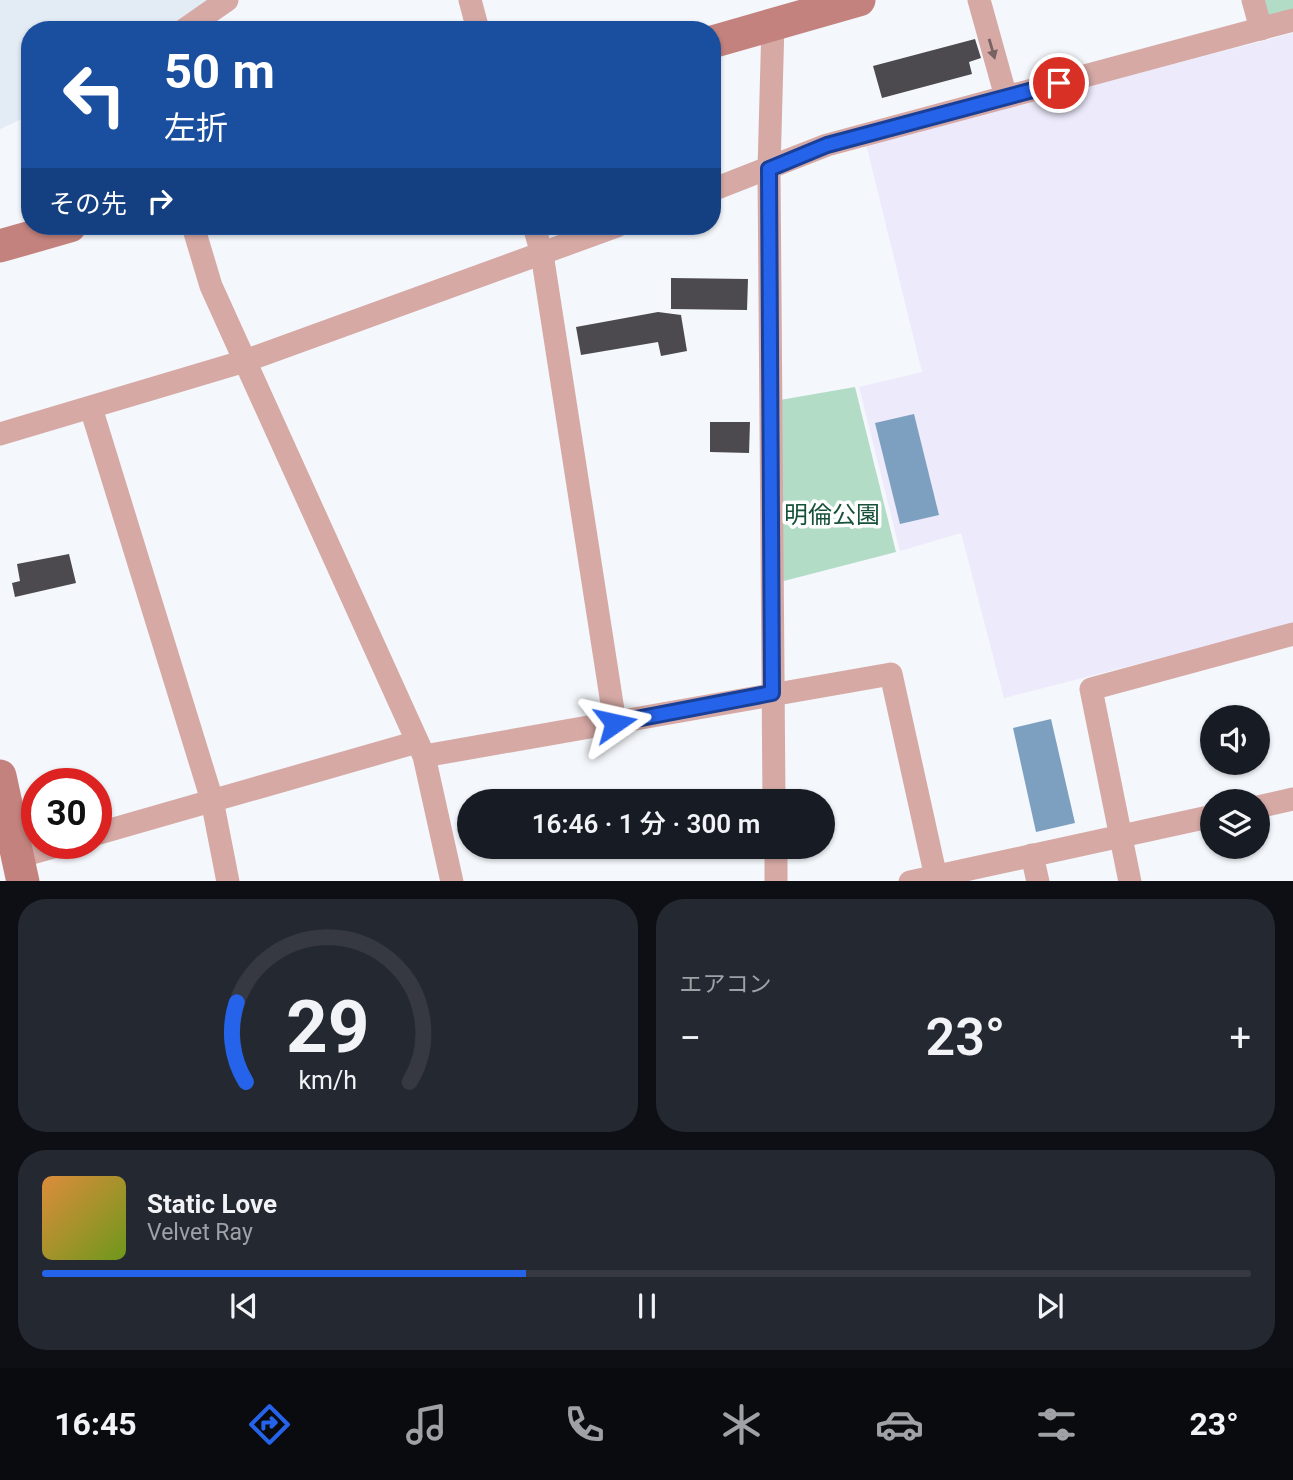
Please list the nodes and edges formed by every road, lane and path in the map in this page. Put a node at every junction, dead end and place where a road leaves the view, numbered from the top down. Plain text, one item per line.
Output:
1 (227, 0) edge
2 (470, 0) edge
3 (859, 0) edge
4 (979, 0) edge
5 (1253, 0) edge
6 (825, 5) edge
7 (1293, 20) edge
8 (197, 21) edge
9 (476, 21) edge
10 (773, 24) junction
11 (1261, 29) junction
12 (721, 39) edge
13 (1006, 97) junction
14 (769, 169) junction
15 (721, 187) edge
16 (38, 235) edge
17 (196, 235) edge
18 (537, 235) edge
19 (593, 235) edge
20 (0, 246) edge
21 (542, 254) junction
22 (245, 361) junction
23 (91, 408) junction
24 (0, 434) edge
25 (1293, 634) edge
26 (772, 693) junction
27 (615, 723) junction
28 (420, 749) junction
29 (0, 776) edge
30 (774, 789) edge
31 (1293, 799) edge
32 (212, 800) junction
33 (1270, 804) edge
34 (1200, 819) edge
35 (112, 829) edge
36 (1120, 836) junction
37 (1032, 855) junction
38 (32, 859) edge
39 (776, 859) edge
40 (15, 867) edge
41 (936, 879) edge
42 (228, 881) edge
43 (452, 881) edge
44 (776, 881) edge
45 (910, 881) edge
46 (1038, 881) edge
47 (1130, 881) edge

1 - 8 street
2 - 9 street
3 - 6 street
4 -> 13 street
5 - 11 street
6 - 10 street
7 - 11 street
10 - 12 street
10 - 14 street
11 - 13 street
13 - 14 street
14 - 15 street
14 - 26 street
16 - 20 street
17 - 22 street
18 - 21 street
19 - 21 street
21 - 22 street
21 - 27 street
22 - 23 street
22 - 28 street
23 - 24 street
23 - 32 street
25 - 36 street
26 - 27 street
26 - 30 street
26 - 41 street
27 - 28 street
28 - 32 street
28 - 43 street
29 - 40 street
31 - 33 street
32 - 35 street
32 - 42 street
34 - 36 street
36 - 37 street
36 - 47 street
37 - 41 street
37 - 46 street
38 - 40 street
39 - 44 street
41 - 45 street

